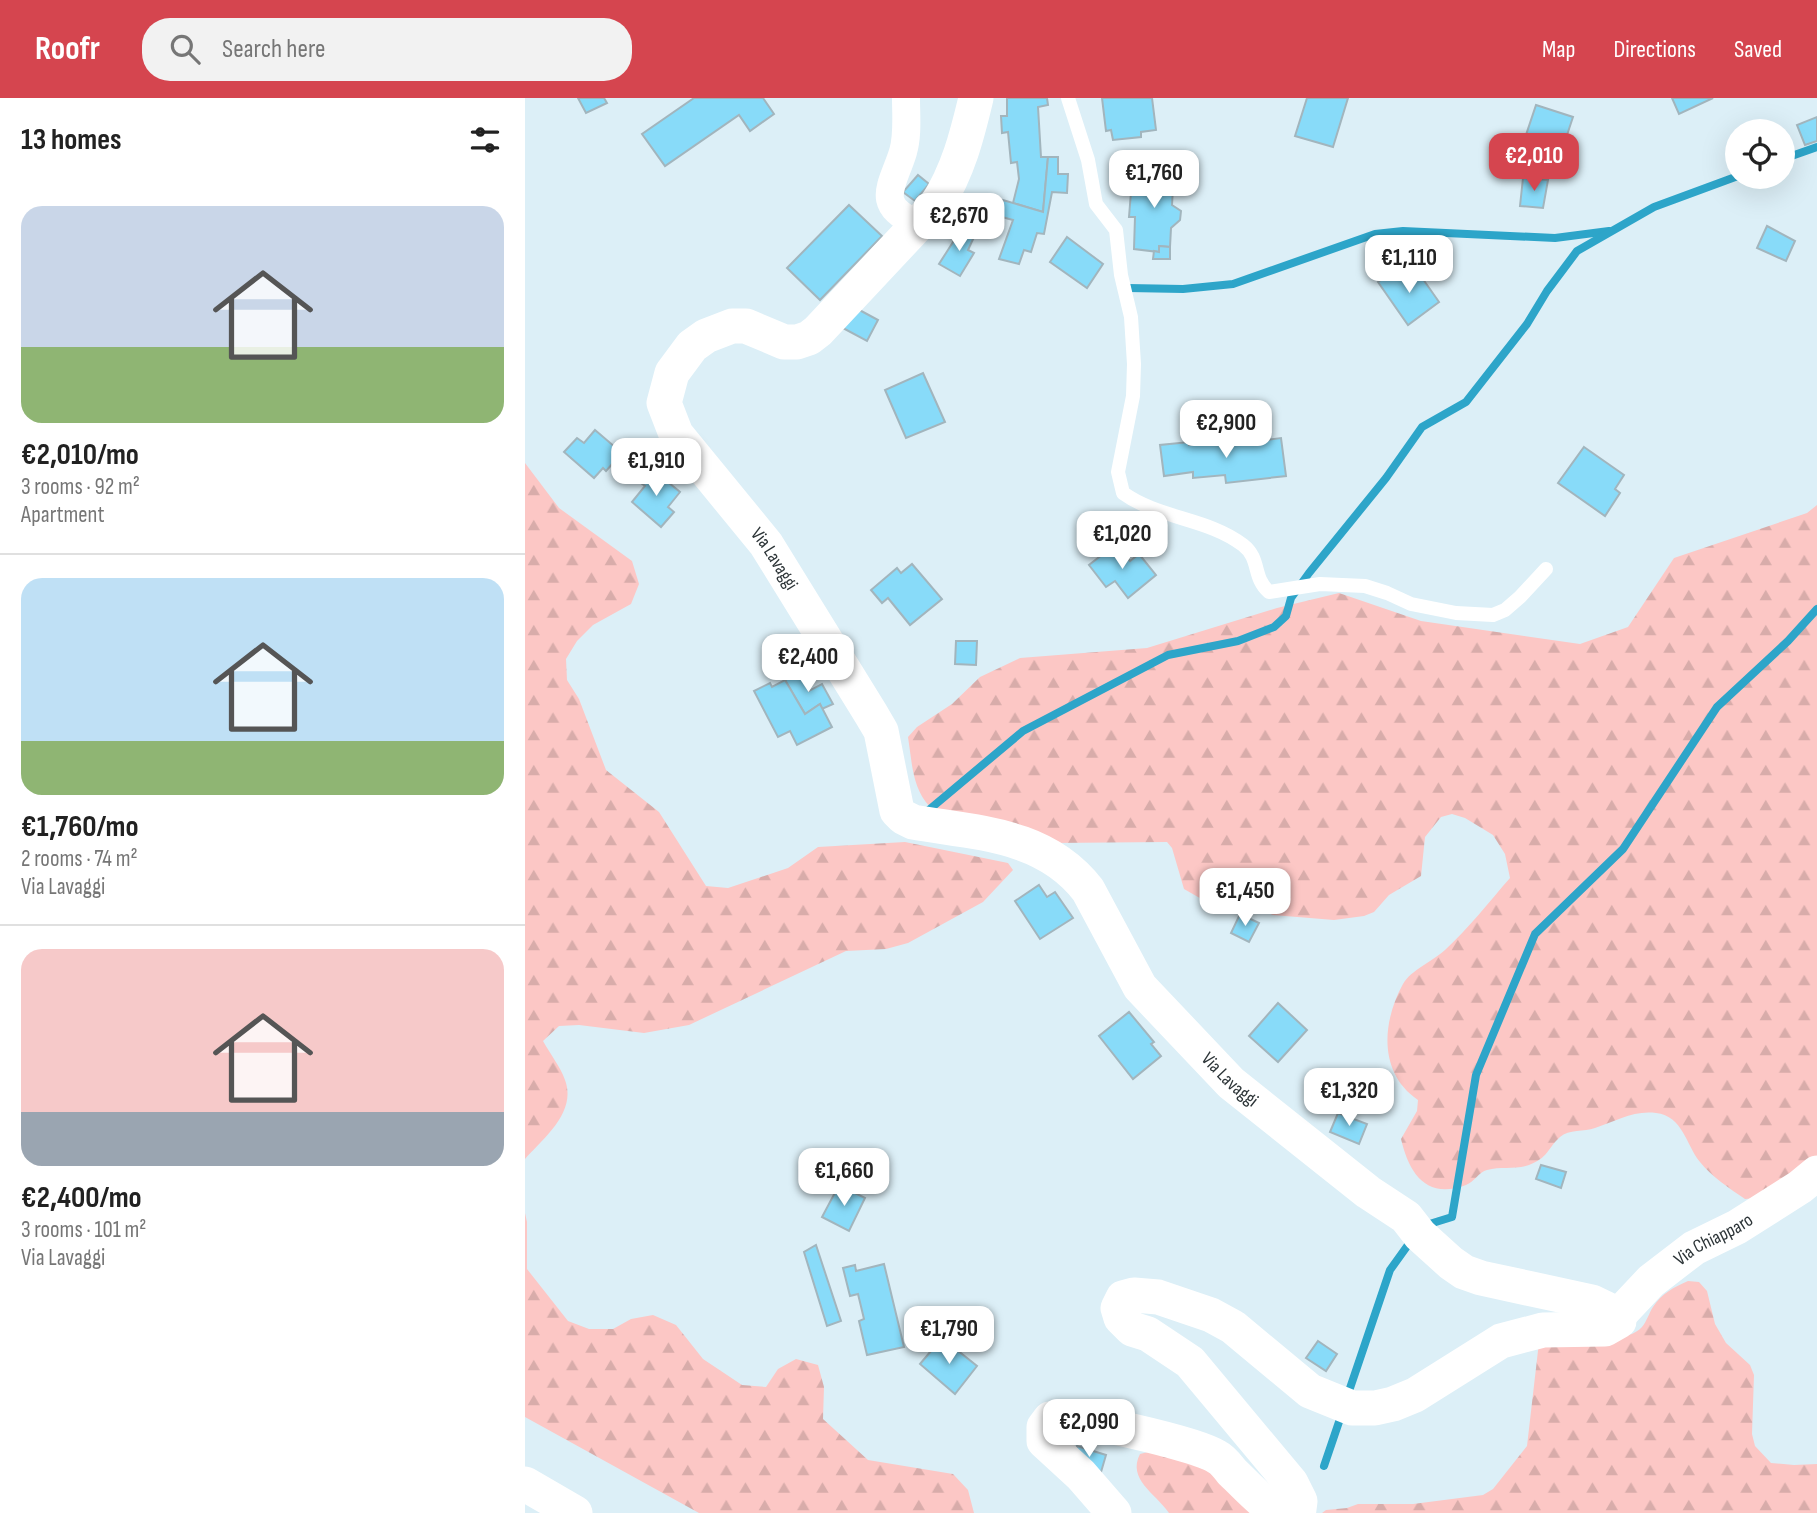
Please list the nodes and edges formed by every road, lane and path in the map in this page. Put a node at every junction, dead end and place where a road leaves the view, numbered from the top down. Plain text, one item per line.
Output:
1 (907, 98) edge
2 (976, 98) edge
3 (1068, 98) edge
4 (917, 223) junction
5 (1545, 569) dead end
6 (1817, 1173) edge
7 (1619, 1314) junction
8 (525, 1484) edge
9 (575, 1513) edge
10 (1114, 1513) edge
11 (1281, 1513) edge
12 (1294, 1513) edge

1 - 4 street
2 - 4 street, Via Lavaggi
3 - 5 lane
4 - 7 street, Via Lavaggi
6 - 7 street, Via Chiapparo
7 - 12 street
8 - 9 street
10 - 11 street

